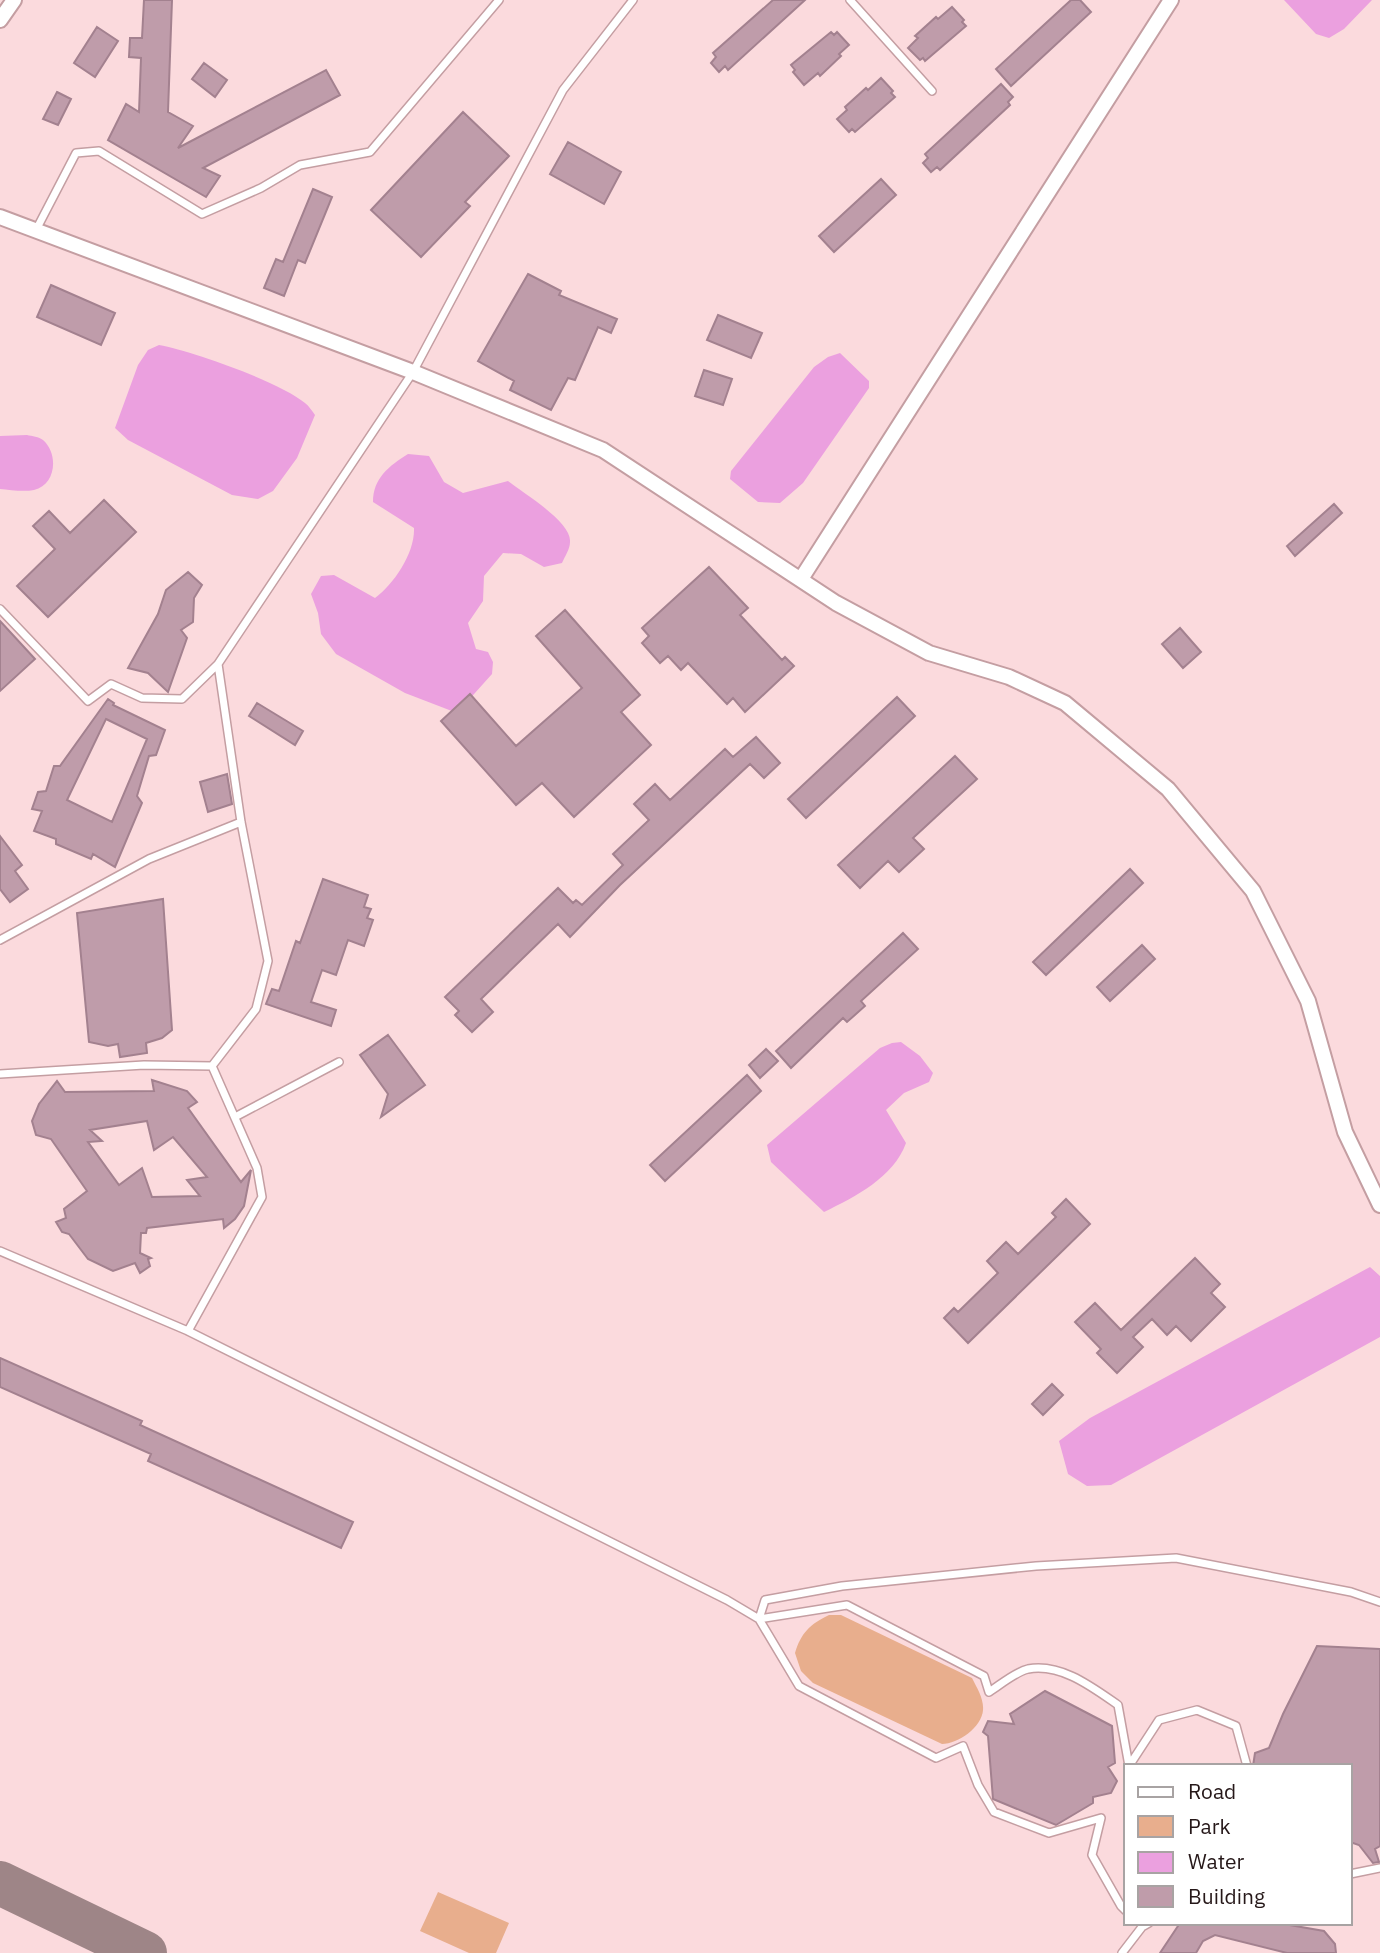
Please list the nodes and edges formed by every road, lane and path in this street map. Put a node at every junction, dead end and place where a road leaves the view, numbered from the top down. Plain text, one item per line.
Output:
1 (14, 0) edge
2 (499, 0) edge
3 (633, 0) edge
4 (850, 0) edge
5 (1171, 0) edge
6 (0, 20) edge
7 (932, 91) dead end
8 (0, 217) edge
9 (36, 230) junction
10 (413, 372) junction
11 (801, 579) junction
12 (0, 609) edge
13 (218, 664) junction
14 (241, 822) junction
15 (0, 940) edge
16 (339, 1062) dead end
17 (212, 1066) junction
18 (0, 1074) edge
19 (234, 1117) junction
20 (1380, 1205) edge
21 (0, 1251) edge
22 (188, 1331) junction
23 (1380, 1602) edge
24 (759, 1619) junction
25 (1129, 1764) edge
26 (1130, 1764) edge
27 (1246, 1764) edge
28 (1380, 1868) edge
29 (1352, 1874) edge
30 (1124, 1909) edge
31 (1142, 1925) edge
32 (1122, 1953) edge

1 - 6 street
2 - 9 lane
3 - 10 lane
4 - 7 lane
5 - 11 street
8 - 9 street
9 - 10 street
10 - 11 street
10 - 13 lane
11 - 20 street
12 - 13 lane
13 - 14 lane
14 - 15 lane
14 - 17 lane
16 - 19 lane
17 - 18 lane
17 - 19 lane
19 - 22 lane
21 - 22 lane
22 - 24 lane
23 - 24 lane
24 - 25 lane
24 - 30 lane
26 - 27 lane
28 - 29 lane
31 - 32 lane

